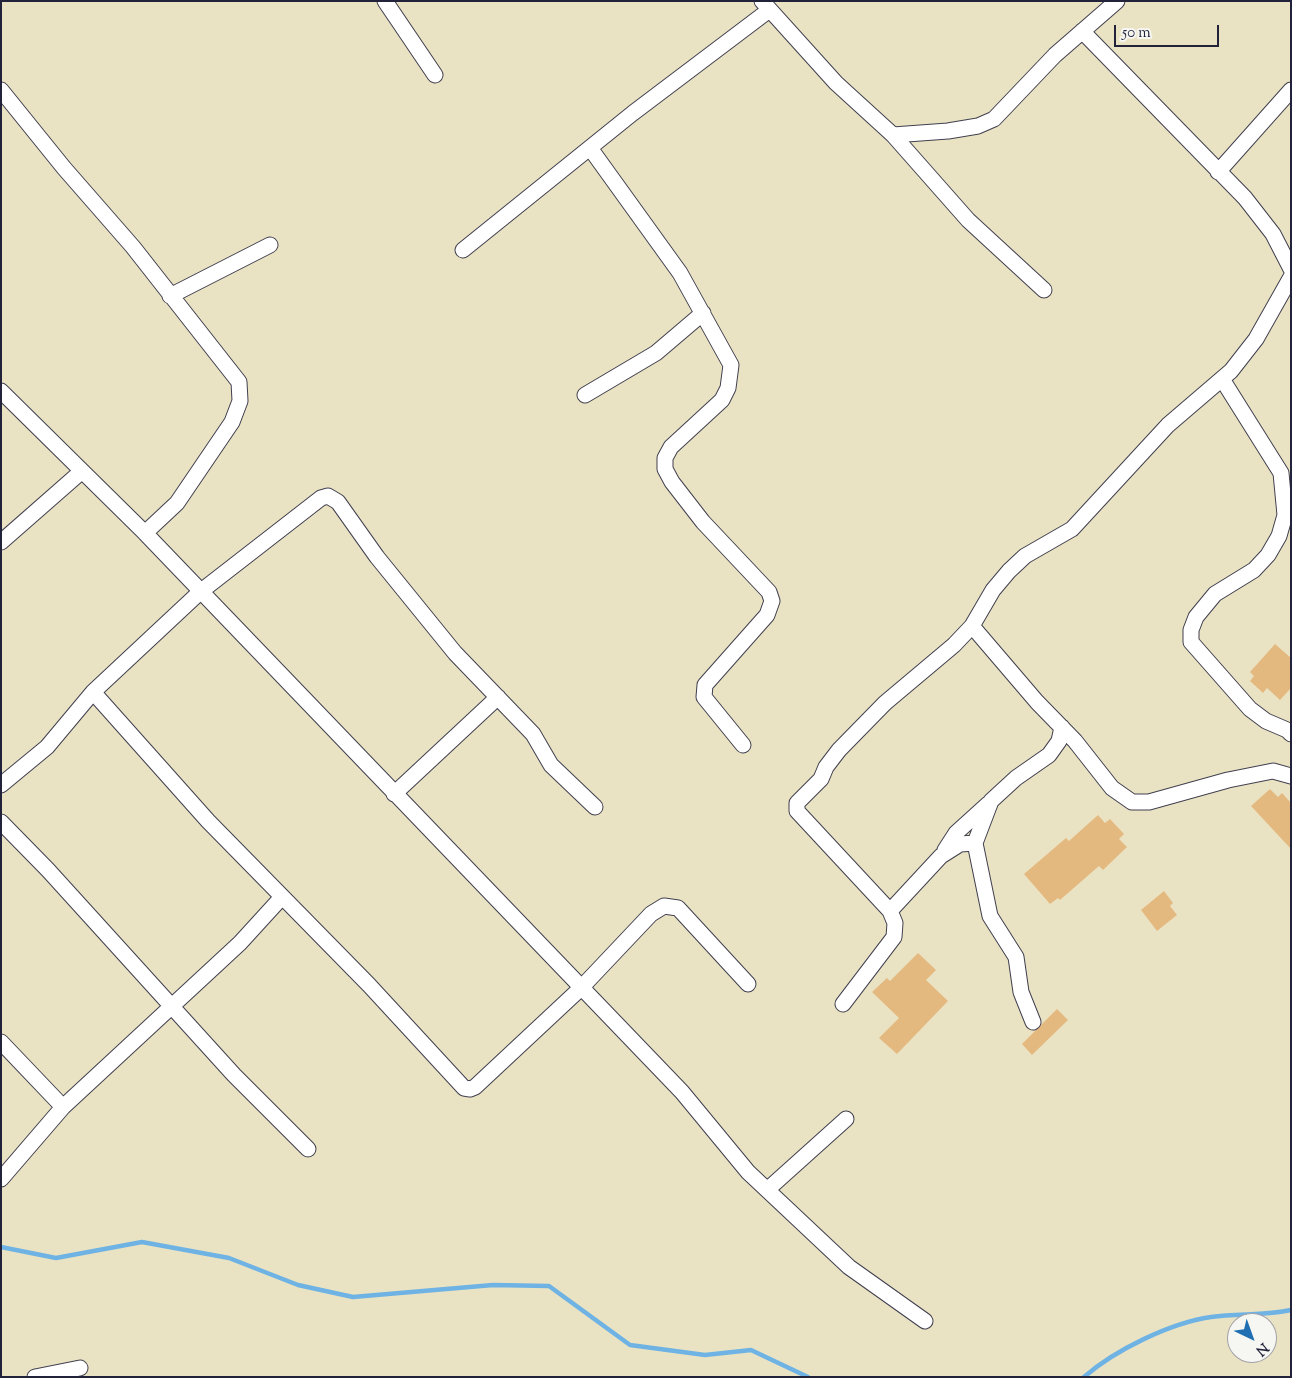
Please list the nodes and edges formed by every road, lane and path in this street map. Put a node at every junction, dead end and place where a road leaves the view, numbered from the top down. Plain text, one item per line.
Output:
1 (385, 1) edge
2 (1117, 1) edge
3 (765, 6) edge
4 (1082, 31) junction
5 (435, 75) dead end
6 (1, 90) edge
7 (1291, 90) edge
8 (893, 135) junction
9 (590, 148) junction
10 (1218, 172) junction
11 (270, 245) dead end
12 (463, 250) dead end
13 (1291, 269) edge
14 (1291, 277) edge
15 (1044, 290) dead end
16 (170, 296) junction
17 (703, 314) junction
18 (1222, 379) junction
19 (1, 391) edge
20 (585, 395) dead end
21 (82, 471) junction
22 (145, 533) junction
23 (1, 542) edge
24 (200, 592) junction
25 (972, 626) junction
26 (93, 692) junction
27 (498, 697) junction
28 (1062, 728) junction
29 (1291, 734) edge
30 (744, 745) dead end
31 (1291, 776) edge
32 (1, 785) edge
33 (394, 794) junction
34 (992, 801) junction
35 (595, 807) dead end
36 (1, 822) edge
37 (975, 843) junction
38 (941, 856) junction
39 (282, 897) junction
40 (890, 911) junction
41 (748, 984) dead end
42 (580, 988) junction
43 (843, 1004) dead end
44 (171, 1006) junction
45 (1033, 1022) dead end
46 (1, 1042) edge
47 (63, 1107) junction
48 (846, 1119) dead end
49 (308, 1149) dead end
50 (1, 1179) edge
51 (767, 1190) junction
52 (925, 1322) dead end
53 (80, 1368) dead end
54 (35, 1377) edge

1 - 5 street
2 - 4 street
3 - 8 street
3 - 9 street
4 - 8 street
4 - 10 street
6 - 16 street
7 - 10 street
8 - 15 street
9 - 12 street
9 - 17 street
10 - 13 street
11 - 16 street
14 - 18 street
16 - 22 street
17 - 20 street
17 - 30 street
18 - 25 street
18 - 29 street
19 - 21 street
21 - 22 street
21 - 23 street
22 - 24 street
24 - 26 street
24 - 27 street
24 - 33 street
25 - 28 street
25 - 40 street
26 - 32 street
26 - 39 street
27 - 33 street
27 - 35 street
28 - 31 street
28 - 34 street
33 - 42 street
34 - 37 street
34 - 38 street
36 - 44 street
37 - 38 street
37 - 45 street
38 - 40 street
39 - 42 street
39 - 44 street
40 - 43 street
41 - 42 street
42 - 51 street
44 - 47 street
44 - 49 street
46 - 47 street
47 - 50 street
48 - 51 street
51 - 52 street
53 - 54 street

